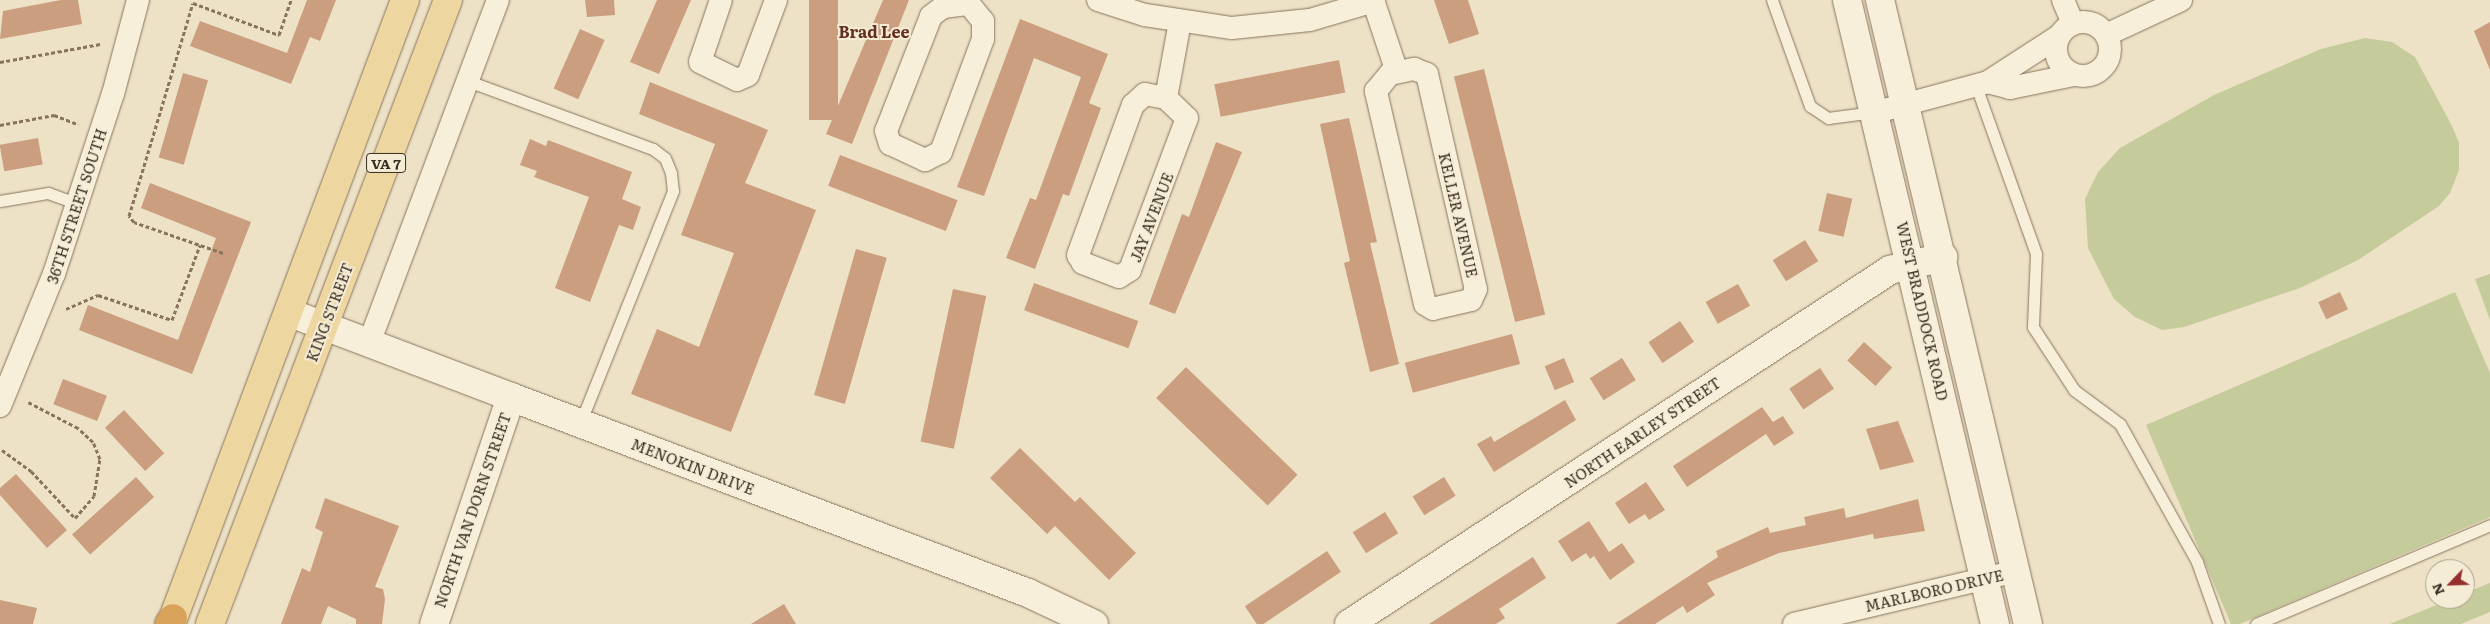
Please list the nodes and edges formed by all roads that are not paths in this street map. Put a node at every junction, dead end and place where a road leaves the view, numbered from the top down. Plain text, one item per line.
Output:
1 (138, 0) edge
2 (405, 0) edge
3 (448, 0) edge
4 (498, 0) edge
5 (721, 0) edge
6 (776, 0) edge
7 (1098, 0) edge
8 (1374, 0) edge
9 (1772, 0) edge
10 (1847, 0) edge
11 (1880, 0) edge
12 (2063, 0) edge
13 (2181, 0) edge
14 (969, 2) edge
15 (1180, 22) junction
16 (2066, 30) junction
17 (2106, 35) junction
18 (1396, 72) junction
19 (2074, 75) junction
20 (468, 81) junction
21 (1982, 84) junction
22 (1166, 98) junction
23 (1907, 104) junction
24 (1877, 112) junction
25 (0, 201) edge
26 (78, 204) junction
27 (1944, 257) junction
28 (1913, 265) junction
29 (290, 313) junction
30 (324, 326) junction
31 (369, 344) junction
32 (510, 397) junction
33 (0, 406) edge
34 (580, 423) junction
35 (2490, 525) edge
36 (2016, 571) junction
37 (1984, 578) junction
38 (171, 622) edge
39 (1090, 623) edge
40 (210, 624) edge
41 (434, 624) edge
42 (1349, 624) edge
43 (1794, 624) edge
44 (1995, 624) edge
45 (2028, 624) edge
46 (2219, 624) edge
47 (2256, 624) edge

1 - 26 street, 36TH STREET SOUTH
2 - 29 main road, VA 7
3 - 30 main road, KING STREET / VA 7
4 - 20 street
5 - 6 street
7 - 15 street
8 - 15 street
8 - 18 street
9 - 24 lane
10 - 24 main road, WEST BRADDOCK ROAD
11 - 23 main road
12 - 16 street
13 - 17 street
14 - 14 street
15 - 22 street
16 - 17 street
16 - 19 street
16 - 21 street
17 - 19 street
18 - 18 street, KELLER AVENUE
19 - 21 street
20 - 31 street
20 - 34 lane
21 - 23 street
21 - 46 lane
22 - 22 street, JAY AVENUE
23 - 24 street
23 - 27 main road
24 - 28 main road, WEST BRADDOCK ROAD
25 - 26 lane
26 - 33 street, 36TH STREET SOUTH
27 - 28 main road, NORTH EARLEY STREET
27 - 36 main road
28 - 37 main road, WEST BRADDOCK ROAD
28 - 42 main road, NORTH EARLEY STREET
29 - 30 main road, MENOKIN DRIVE
29 - 38 main road, VA 7
30 - 31 main road, MENOKIN DRIVE
30 - 40 main road, KING STREET / VA 7
31 - 32 main road, MENOKIN DRIVE
32 - 34 main road, MENOKIN DRIVE
32 - 41 main road, NORTH VAN DORN STREET
34 - 39 main road, MENOKIN DRIVE
35 - 47 lane
36 - 37 street, MARLBORO DRIVE
36 - 45 main road
37 - 43 street, MARLBORO DRIVE
37 - 44 main road, WEST BRADDOCK ROAD

